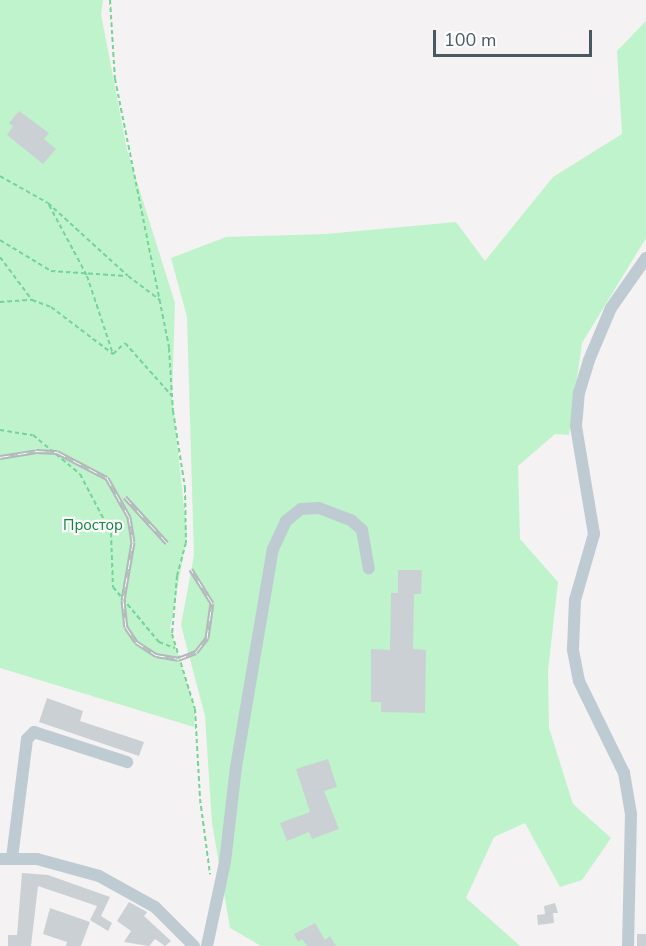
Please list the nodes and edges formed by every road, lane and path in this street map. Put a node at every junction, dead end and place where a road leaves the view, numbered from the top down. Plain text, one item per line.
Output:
1 (110, 0) edge
2 (0, 176) edge
3 (48, 203) junction
4 (0, 240) edge
5 (0, 257) edge
6 (646, 258) edge
7 (87, 276) junction
8 (128, 276) junction
9 (32, 300) junction
10 (160, 300) junction
11 (0, 302) edge
12 (113, 354) junction
13 (172, 396) junction
14 (0, 430) edge
15 (369, 568) dead end
16 (175, 648) junction
17 (127, 762) dead end
18 (6, 859) edge
19 (211, 881) dead end
20 (194, 946) edge
21 (207, 946) edge
22 (628, 946) edge

1 - 10 path
2 - 3 path
3 - 7 path
3 - 8 path
4 - 7 path
5 - 9 path
6 - 22 street
7 - 8 path
7 - 12 path
8 - 10 path
9 - 11 path
9 - 12 path
10 - 13 path
12 - 13 path
13 - 16 path, bridge
14 - 16 path
15 - 21 street
16 - 19 path
17 - 18 street
18 - 20 street

